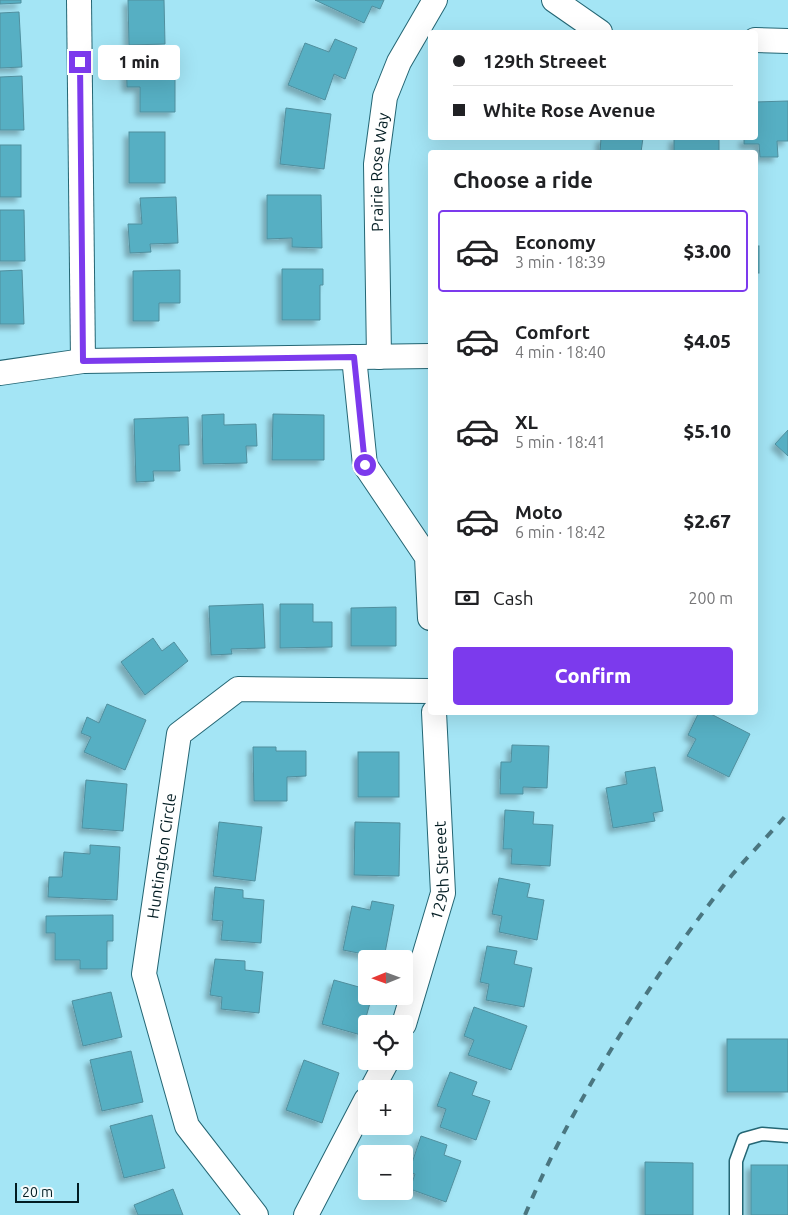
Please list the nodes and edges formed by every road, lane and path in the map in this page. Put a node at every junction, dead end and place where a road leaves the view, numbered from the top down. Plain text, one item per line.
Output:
1 (79, 0) edge
2 (435, 0) edge
3 (554, 0) edge
4 (597, 30) edge
5 (758, 40) edge
6 (788, 41) edge
7 (428, 356) edge
8 (354, 357) junction
9 (379, 357) junction
10 (83, 361) junction
11 (0, 373) edge
12 (428, 577) edge
13 (428, 691) edge
14 (434, 715) edge
15 (407, 1015) edge
16 (358, 1115) edge
17 (788, 1136) edge
18 (256, 1215) edge
19 (306, 1215) edge
20 (736, 1215) edge

1 - 10 street
2 - 9 street, Prairie Rose Way
3 - 4 street
5 - 6 street
7 - 9 street
8 - 9 street
8 - 10 street
8 - 12 street
10 - 11 street
13 - 18 street, Huntington Circle
14 - 15 street, 129th Streeet
16 - 19 street
17 - 20 lane

